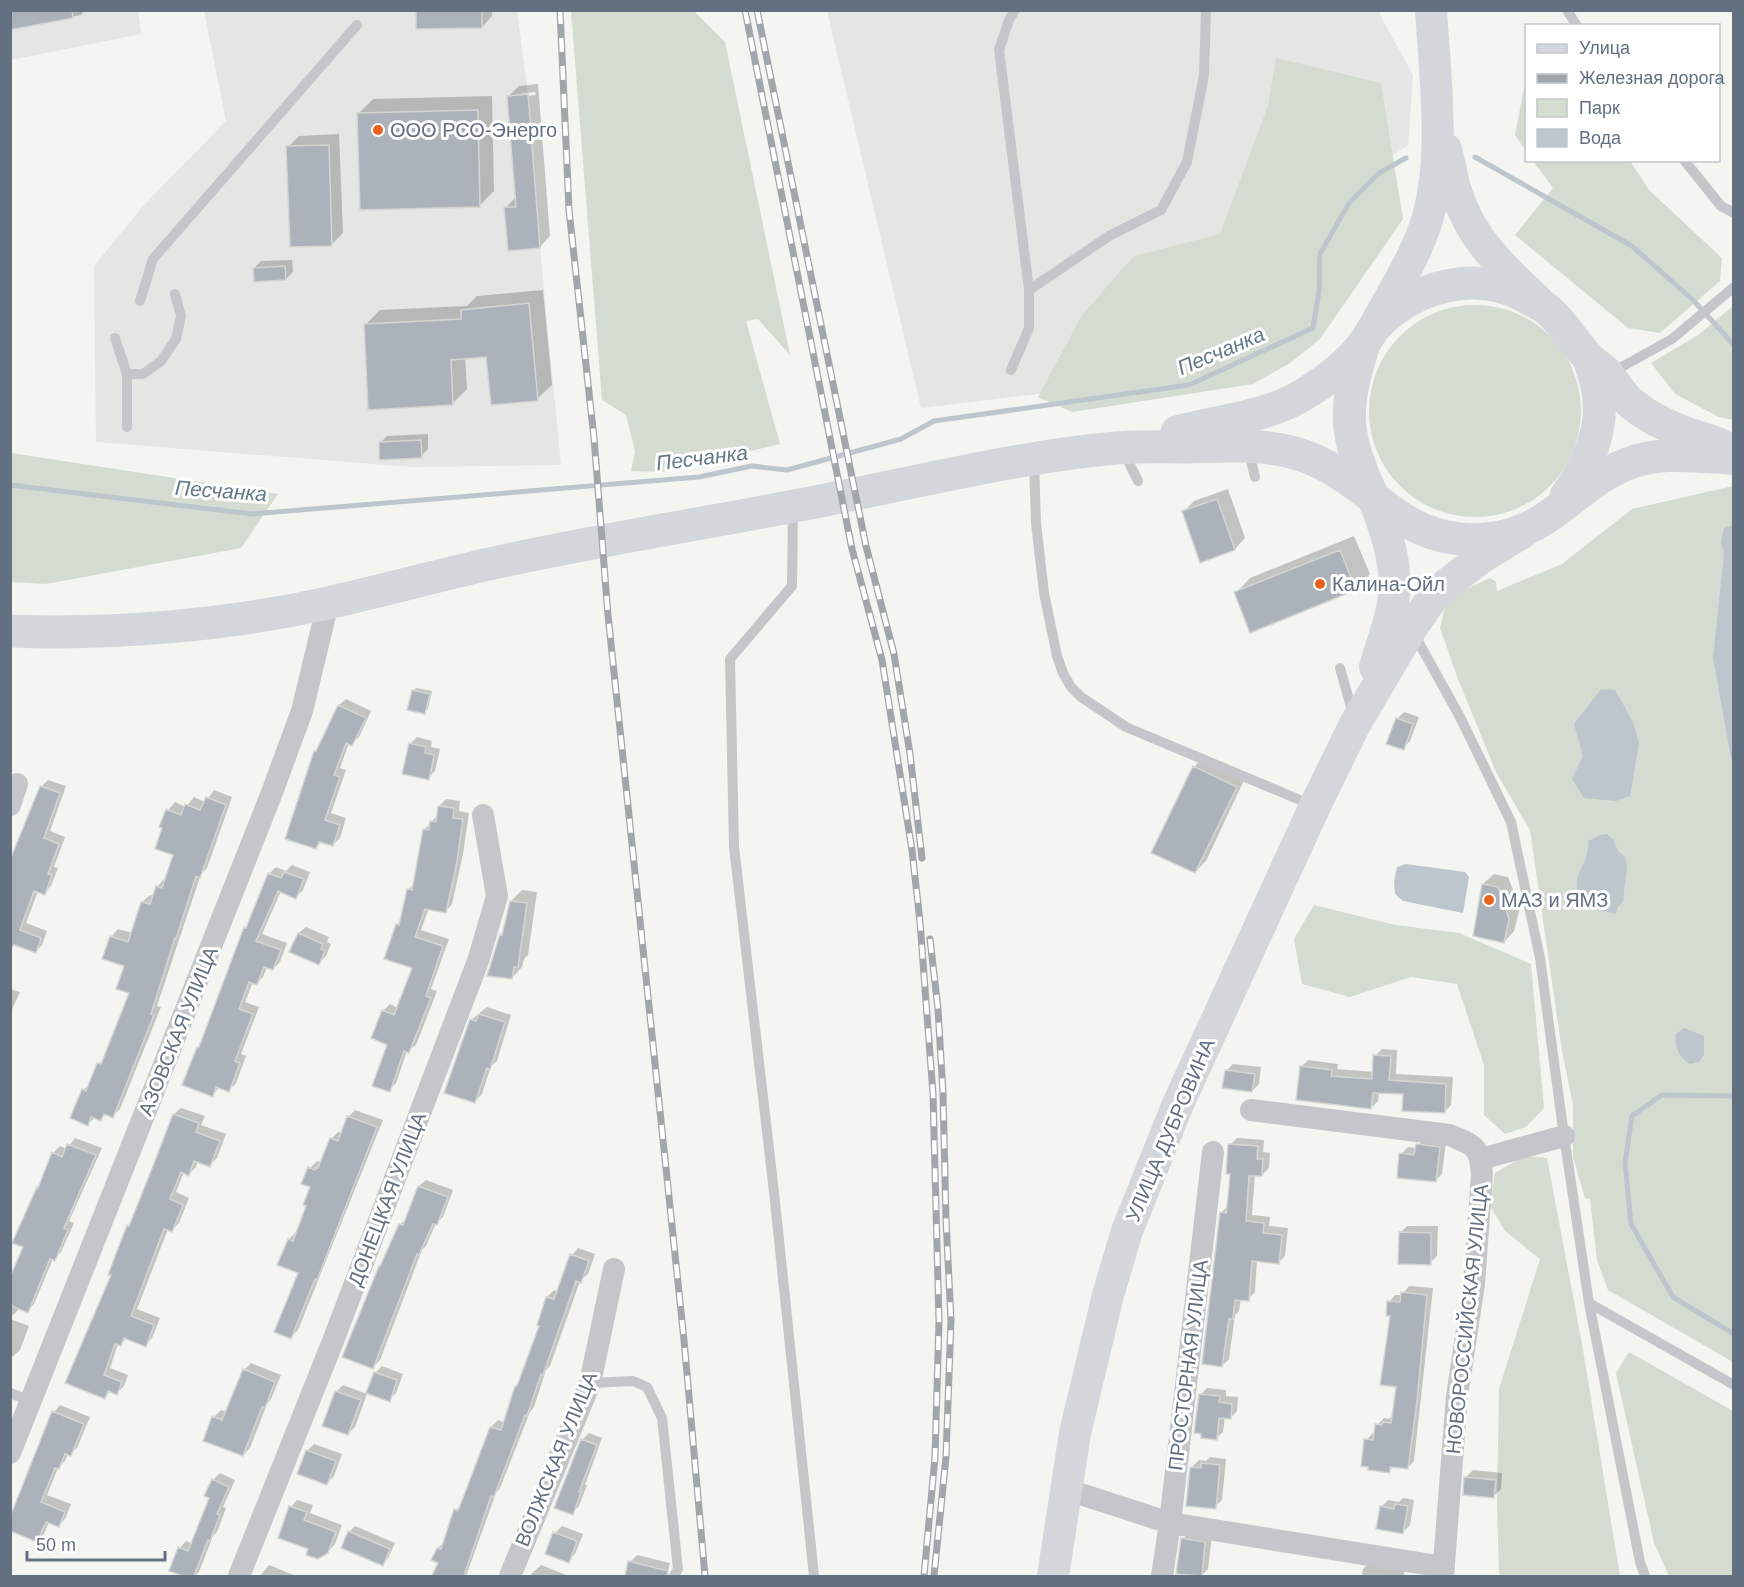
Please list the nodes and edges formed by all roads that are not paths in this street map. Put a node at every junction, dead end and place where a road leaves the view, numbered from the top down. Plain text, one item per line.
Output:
1 (1015, 10) edge
2 (1206, 10) edge
3 (1431, 10) edge
4 (1568, 10) edge
5 (1576, 24) edge
6 (357, 25) dead end
7 (1437, 110) junction
8 (1686, 162) edge
9 (1734, 213) edge
10 (1734, 287) edge
11 (1029, 290) junction
12 (175, 294) dead end
13 (140, 301) dead end
14 (1548, 310) junction
15 (1369, 335) junction
16 (115, 338) dead end
17 (1598, 366) junction
18 (1011, 370) dead end
19 (127, 374) junction
20 (127, 427) dead end
21 (1121, 447) junction
22 (1734, 451) edge
23 (1734, 458) edge
24 (1034, 459) junction
25 (1138, 481) dead end
26 (1371, 495) junction
27 (793, 507) junction
28 (1553, 514) junction
29 (1525, 531) junction
30 (328, 603) junction
31 (1411, 629) junction
32 (10, 631) edge
33 (1340, 668) dead end
34 (1360, 716) junction
35 (1315, 806) junction
36 (483, 815) dead end
37 (1251, 1110) dead end
38 (1564, 1136) junction
39 (1213, 1152) dead end
40 (1481, 1159) junction
41 (614, 1269) dead end
42 (1589, 1303) junction
43 (590, 1383) junction
44 (1734, 1385) edge
45 (21, 1397) edge
46 (10, 1452) edge
47 (1065, 1490) junction
48 (1170, 1523) junction
49 (1444, 1572) edge
50 (239, 1576) edge
51 (510, 1576) edge
52 (674, 1576) edge
53 (814, 1576) edge
54 (1053, 1576) edge
55 (1162, 1576) edge
56 (1645, 1576) edge

1 - 11 lane
2 - 11 lane
3 - 7 main road
4 - 5 lane
6 - 13 lane
7 - 14 main road
7 - 15 main road
8 - 9 lane
10 - 17 lane
11 - 18 lane
12 - 19 lane
14 - 15 highway
14 - 17 highway
15 - 21 highway
15 - 26 highway
16 - 19 lane
17 - 22 highway
17 - 28 highway
19 - 20 lane
21 - 24 highway
21 - 25 lane
21 - 26 highway
23 - 28 highway
24 - 27 highway
24 - 35 lane
26 - 29 highway
26 - 34 main road
27 - 30 highway
27 - 53 lane
28 - 29 highway
29 - 31 main road
30 - 32 highway
30 - 45 street, АЗОВСКАЯ УЛИЦА
31 - 34 main road
31 - 38 lane
33 - 34 lane
34 - 35 main road, УЛИЦА ДУБРОВИНА
35 - 47 main road, УЛИЦА ДУБРОВИНА
36 - 50 street, ДОНЕЦКАЯ УЛИЦА
37 - 40 street, НОВОРОССИЙСКАЯ УЛИЦА
38 - 40 street
38 - 42 lane
39 - 48 street, ПРОСТОРНАЯ УЛИЦА
40 - 49 street, НОВОРОССИЙСКАЯ УЛИЦА
41 - 43 street, ВОЛЖСКАЯ УЛИЦА
42 - 44 lane
42 - 56 lane
43 - 51 street, ВОЛЖСКАЯ УЛИЦА
43 - 52 lane
45 - 46 street, АЗОВСКАЯ УЛИЦА
47 - 48 street
47 - 54 main road, УЛИЦА ДУБРОВИНА
48 - 49 street
48 - 55 street, ПРОСТОРНАЯ УЛИЦА

